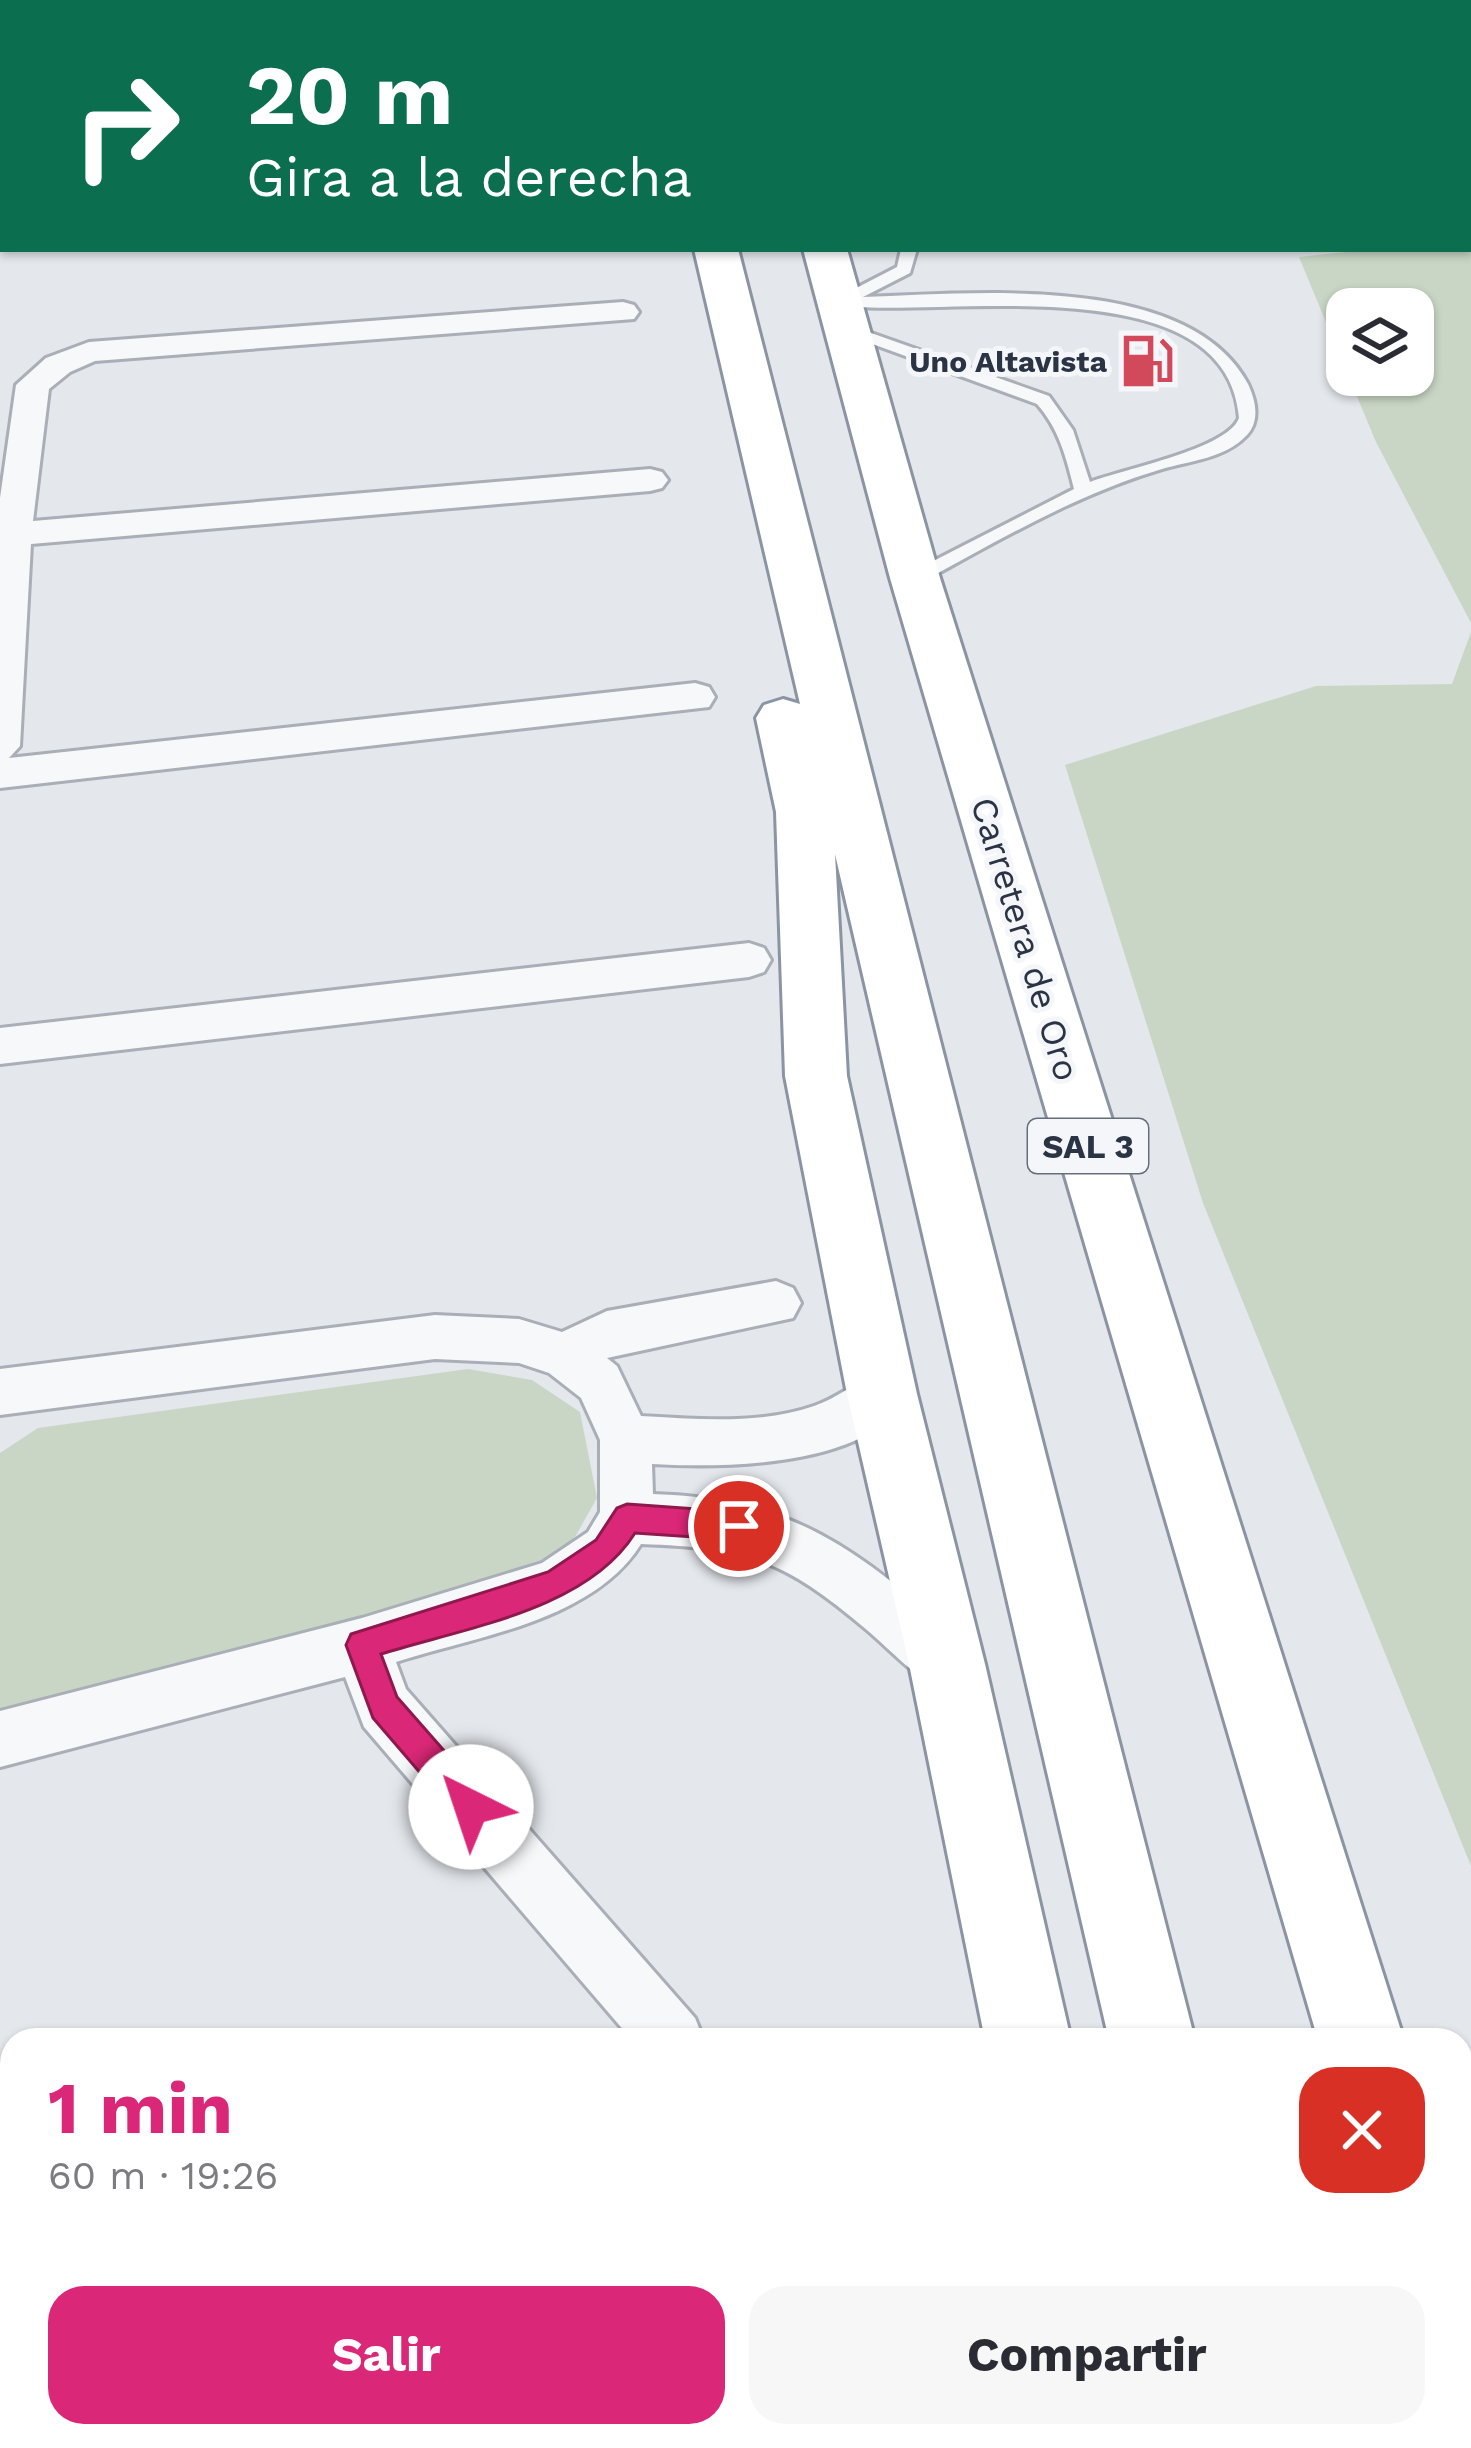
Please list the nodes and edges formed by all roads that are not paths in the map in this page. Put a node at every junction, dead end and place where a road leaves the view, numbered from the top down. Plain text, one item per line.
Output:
1 (717, 252) edge
2 (908, 252) edge
3 (839, 294) edge
4 (623, 312) dead end
5 (650, 480) dead end
6 (1082, 488) junction
7 (779, 518) junction
8 (13, 534) junction
9 (915, 578) junction
10 (695, 697) dead end
11 (0, 746) edge
12 (0, 772) edge
13 (749, 960) dead end
14 (0, 1046) edge
15 (776, 1303) dead end
16 (565, 1356) junction
17 (0, 1392) edge
18 (882, 1394) junction
19 (626, 1439) junction
20 (627, 1518) junction
21 (362, 1645) junction
22 (947, 1664) junction
23 (0, 1739) edge
24 (664, 2028) edge
25 (1025, 2028) edge
26 (1149, 2028) edge
27 (1356, 2028) edge

1 - 7 highway
2 - 3 lane
3 - 6 lane
3 - 6 lane
3 - 9 highway, Carretera de Oro / SAL 3
4 - 8 street
5 - 8 street
6 - 9 lane
7 - 18 highway
7 - 26 highway
8 - 11 street
9 - 27 highway, Carretera de Oro / SAL 3
10 - 12 street
13 - 14 street
15 - 16 street
16 - 17 street
16 - 19 street
18 - 19 street
18 - 22 highway
19 - 20 street
20 - 21 street
20 - 22 street
21 - 23 street
21 - 24 street
22 - 25 highway

